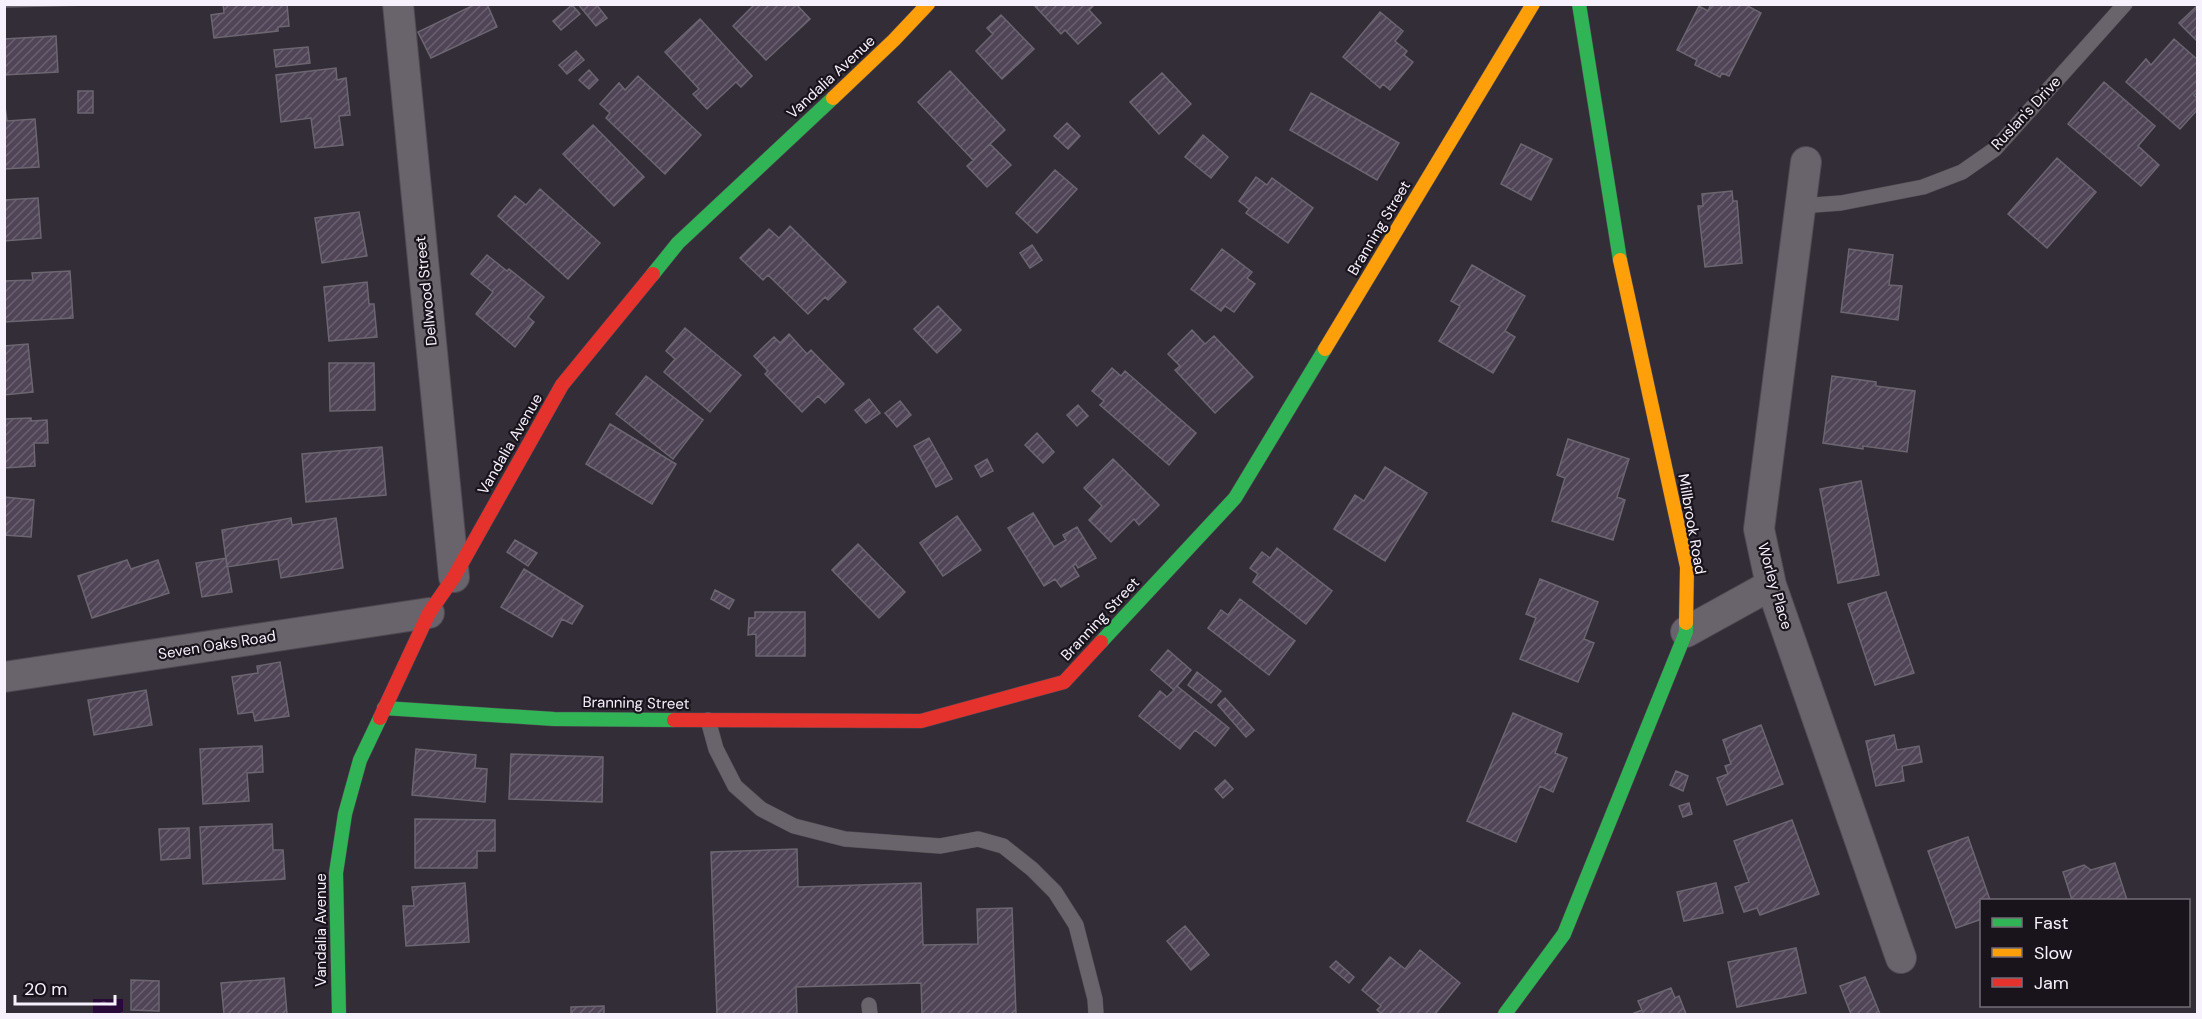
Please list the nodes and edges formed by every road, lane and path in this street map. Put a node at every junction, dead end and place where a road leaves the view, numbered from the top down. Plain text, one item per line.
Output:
1 (398, 4) edge
2 (928, 4) edge
3 (1533, 4) edge
4 (1579, 4) edge
5 (2125, 4) edge
6 (1806, 162) dead end
7 (1800, 206) junction
8 (454, 577) junction
9 (1771, 585) junction
10 (429, 613) junction
11 (1686, 632) junction
12 (4, 677) edge
13 (384, 708) junction
14 (708, 720) junction
15 (1901, 958) dead end
16 (339, 1014) edge
17 (1096, 1014) edge
18 (1505, 1014) edge

1 - 8 street, Dellwood Street
2 - 8 street, Vandalia Avenue
3 - 14 street, Branning Street
4 - 11 street, Millbrook Road
5 - 7 lane, Ruslan's Drive
6 - 7 street, Worley Place
7 - 9 street, Worley Place
8 - 10 street, Vandalia Avenue
9 - 11 street
9 - 15 street, Worley Place
10 - 12 street, Seven Oaks Road
10 - 13 street, Vandalia Avenue
11 - 18 street, Millbrook Road
13 - 14 street, Branning Street
13 - 16 street, Vandalia Avenue
14 - 17 lane

